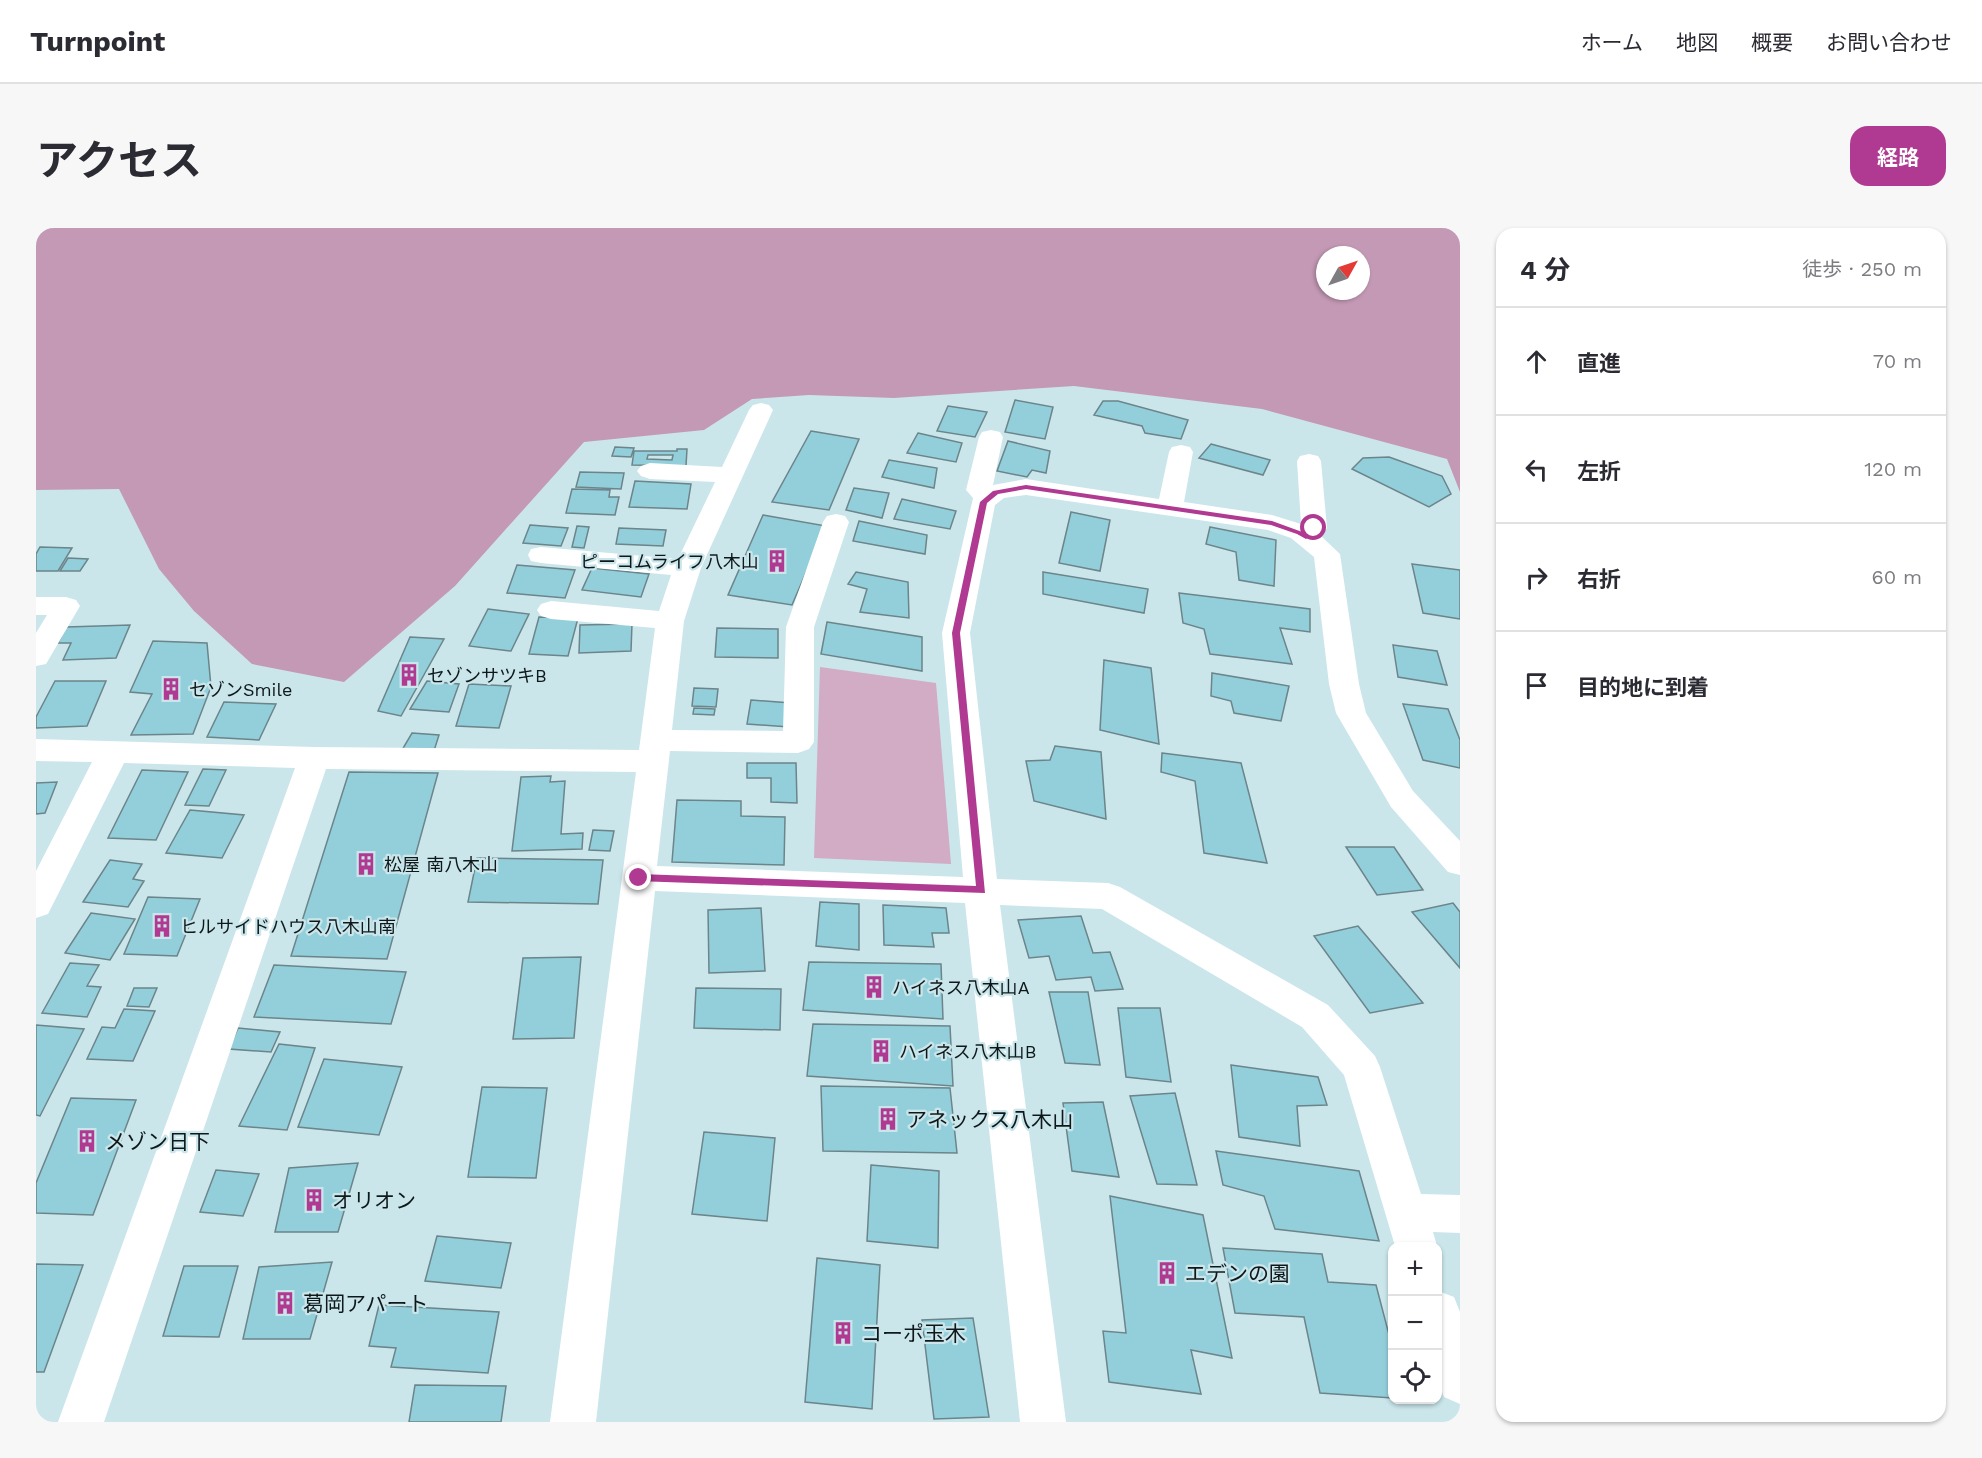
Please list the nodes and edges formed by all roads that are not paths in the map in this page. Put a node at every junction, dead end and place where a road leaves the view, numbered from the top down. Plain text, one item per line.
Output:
1 (761, 410) dead end
2 (991, 437) dead end
3 (1181, 452) dead end
4 (1309, 461) dead end
5 (650, 471) dead end
6 (730, 475) junction
7 (988, 499) junction
8 (1170, 508) junction
9 (836, 522) dead end
10 (1306, 537) junction
11 (541, 555) dead end
12 (687, 568) junction
13 (36, 606) edge
14 (551, 610) dead end
15 (670, 621) junction
16 (36, 657) edge
17 (36, 750) edge
18 (654, 750) junction
19 (113, 753) junction
20 (314, 758) junction
21 (1457, 853) edge
22 (639, 878) junction
23 (981, 890) junction
24 (36, 905) edge
25 (1460, 1214) edge
26 (1411, 1230) edge
27 (1442, 1327) edge
28 (1460, 1381) edge
29 (81, 1422) edge
30 (573, 1422) edge
31 (1043, 1422) edge

1 - 6 street
2 - 7 street
3 - 8 street
4 - 10 street
5 - 6 street
6 - 12 street
7 - 8 street
7 - 23 street
8 - 10 street
9 - 18 street
10 - 21 street
11 - 12 street
12 - 15 street
13 - 16 street
14 - 15 street
15 - 18 street
17 - 19 street
18 - 20 street
18 - 22 street
19 - 20 street
19 - 24 street
20 - 29 street
22 - 23 street
22 - 30 street
23 - 26 street
23 - 31 street
25 - 26 street
27 - 28 street

